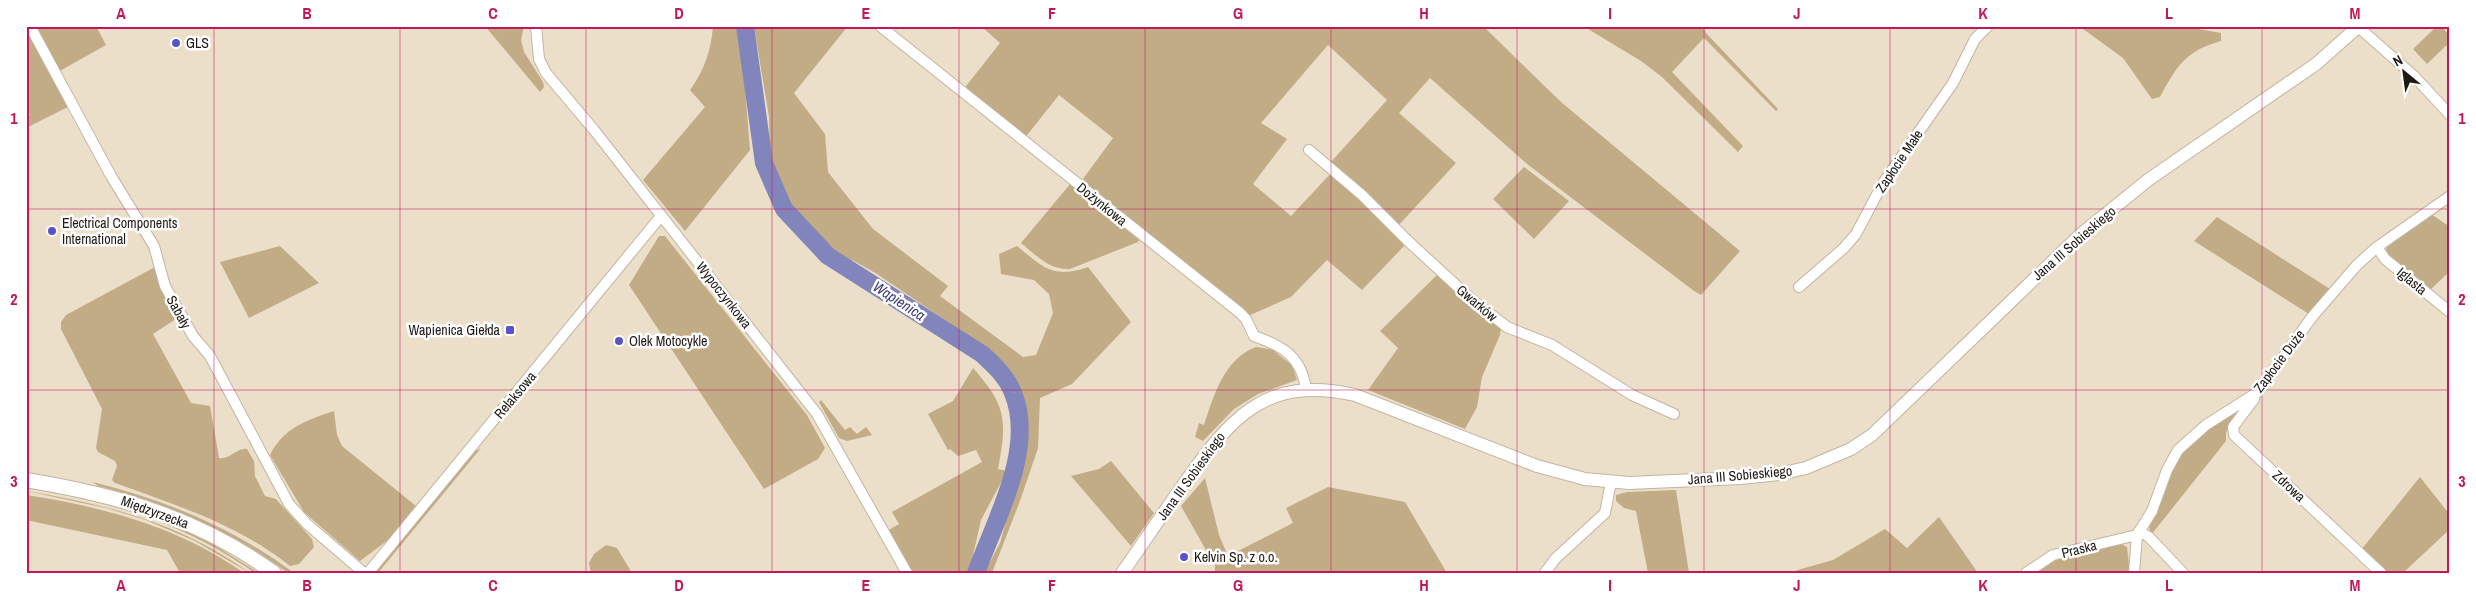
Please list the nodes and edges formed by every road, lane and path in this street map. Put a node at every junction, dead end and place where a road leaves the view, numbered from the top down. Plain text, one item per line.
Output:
1 (30, 26) edge
2 (536, 26) edge
3 (880, 26) edge
4 (1988, 26) edge
5 (2358, 26) edge
6 (2450, 115) edge
7 (1309, 150) dead end
8 (2450, 196) edge
9 (661, 216) junction
10 (2377, 247) junction
11 (1799, 287) dead end
12 (2450, 312) edge
13 (1306, 390) junction
14 (2258, 392) junction
15 (1674, 414) dead end
16 (26, 480) edge
17 (1611, 482) junction
18 (2138, 533) junction
19 (274, 573) edge
20 (364, 573) edge
21 (368, 573) edge
22 (906, 573) edge
23 (1122, 573) edge
24 (1545, 573) edge
25 (2026, 573) edge
26 (2134, 573) edge
27 (2183, 573) edge
28 (2381, 573) edge

1 - 20 street, Sabały
2 - 9 street, Wypoczynkowa
3 - 13 street, Dożynkowa
4 - 11 street, Zapłocie Małe
5 - 6 street
5 - 17 street, Jana III Sobieskiego
7 - 15 street, Gwarków
8 - 10 street, Zapłocie Duże
9 - 21 street, Relaksowa
9 - 22 street, Wypoczynkowa
10 - 12 street, Iglasta
10 - 14 street, Zapłocie Duże
13 - 17 street, Jana III Sobieskiego
13 - 23 street, Jana III Sobieskiego
14 - 18 street, Zapłocie Duże
14 - 28 street, Zdrowa
16 - 19 main road, Międzyrzecka
17 - 24 street
18 - 25 street, Praska
18 - 26 street, Zapłocie Duże
18 - 27 street

